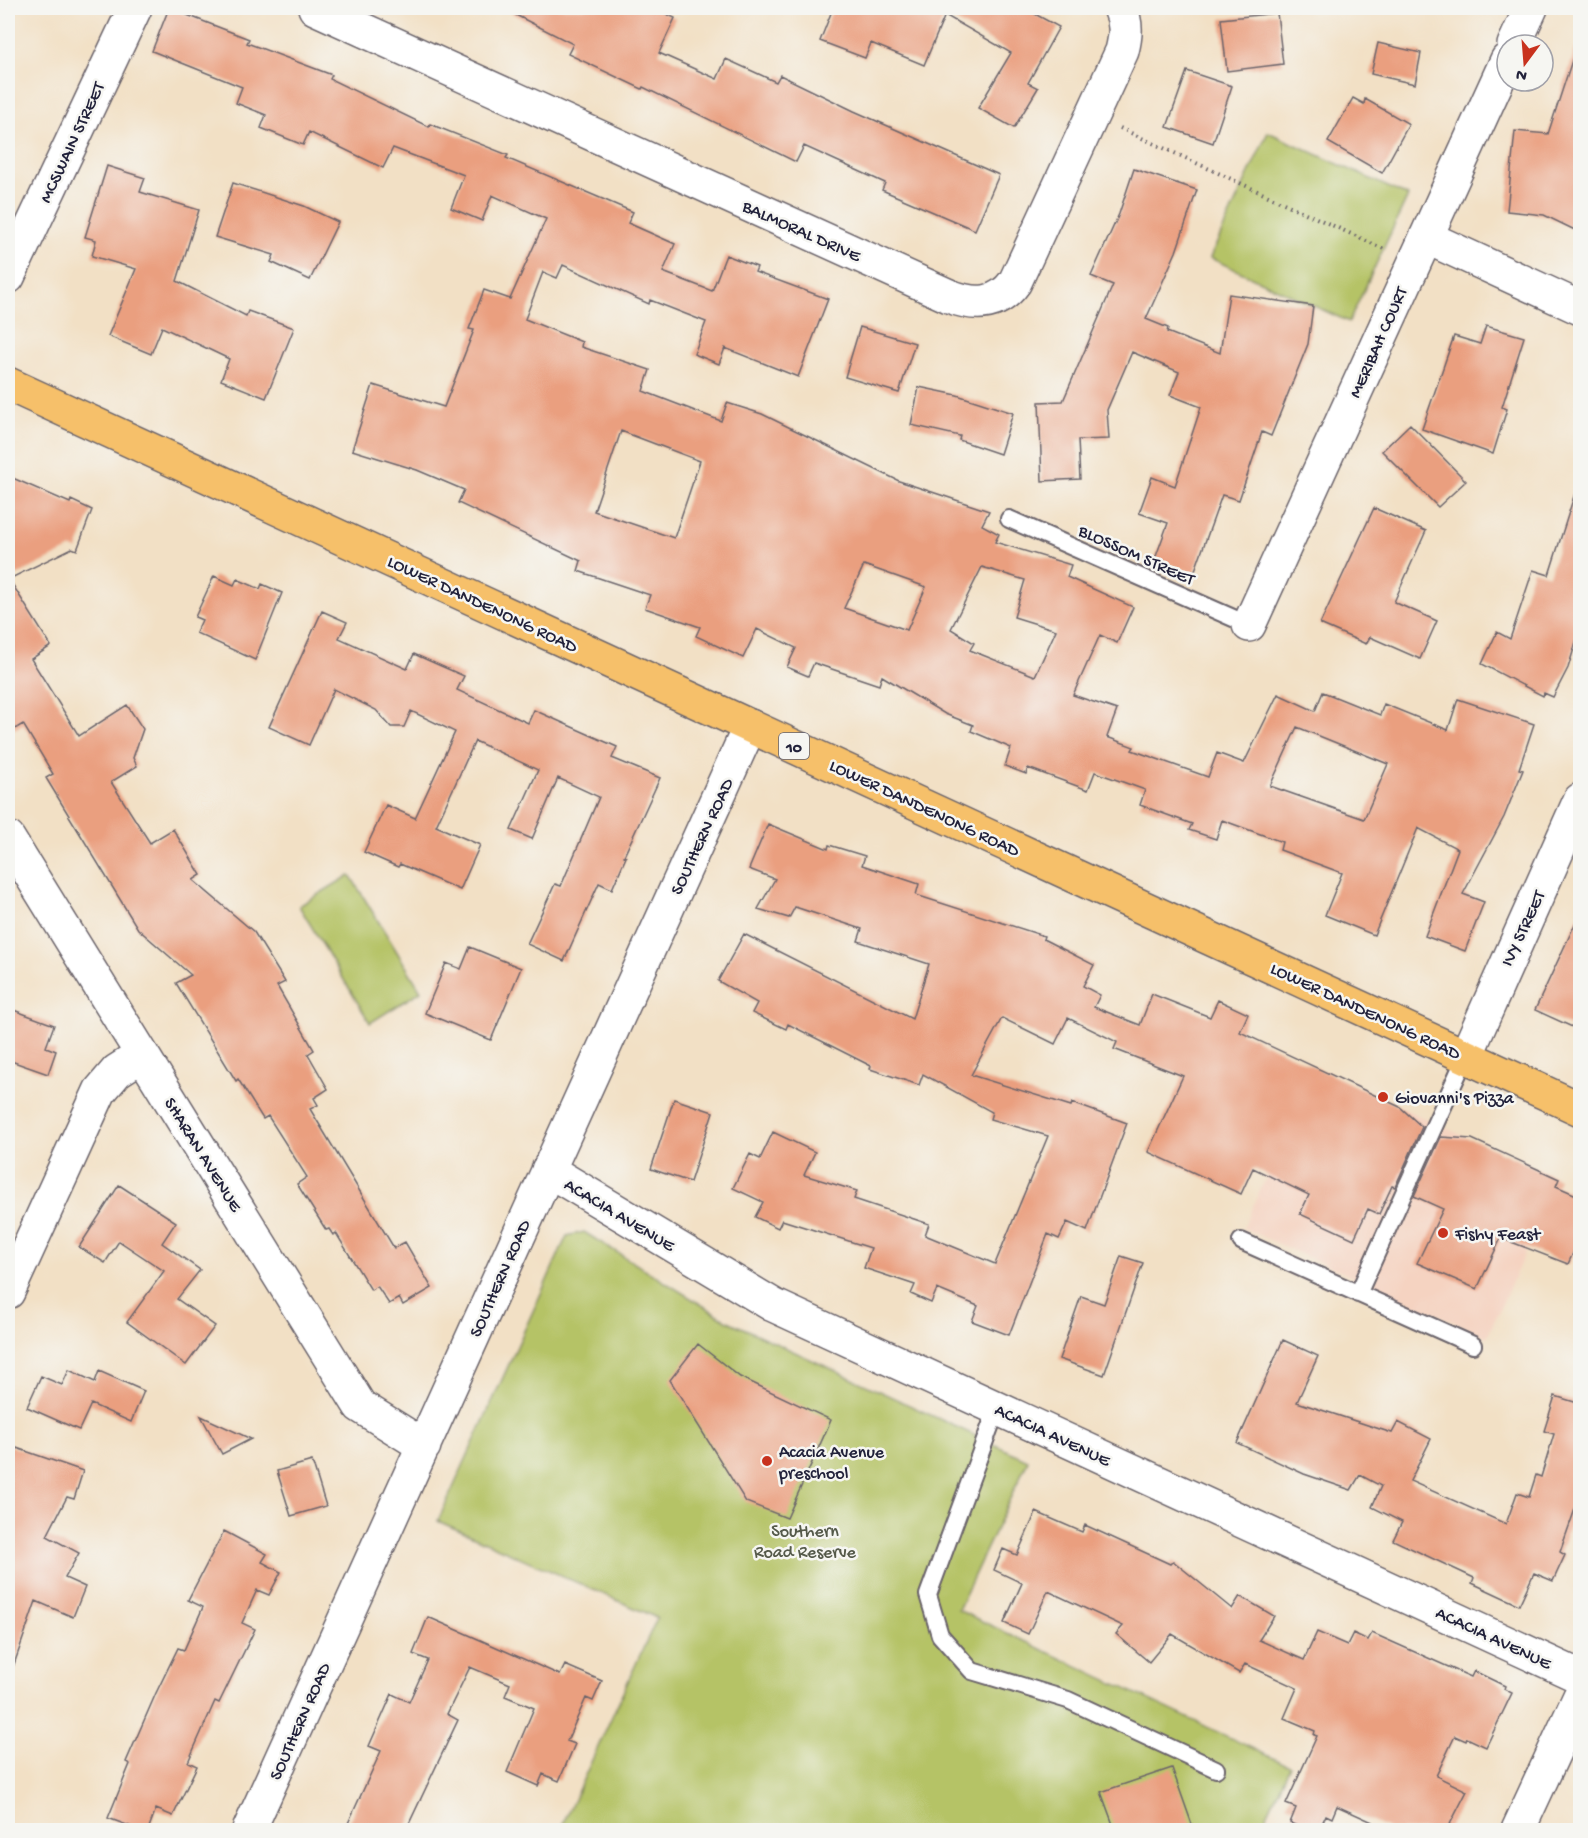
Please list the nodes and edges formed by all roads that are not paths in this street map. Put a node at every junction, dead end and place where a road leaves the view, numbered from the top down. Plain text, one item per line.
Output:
1 (135, 8) edge
2 (315, 8) edge
3 (1120, 8) edge
4 (1531, 8) edge
5 (1520, 33) edge
6 (1495, 86) edge
7 (1420, 250) junction
8 (8, 277) edge
9 (1581, 308) edge
10 (8, 384) edge
11 (1009, 519) dead end
12 (1249, 625) joint
13 (750, 726) junction
14 (1581, 800) edge
15 (8, 838) edge
16 (142, 1055) junction
17 (1466, 1056) junction
18 (1581, 1109) edge
19 (548, 1170) junction
20 (1241, 1241) dead end
21 (8, 1292) edge
22 (1358, 1294) junction
23 (1473, 1345) dead end
24 (997, 1408) junction
25 (424, 1446) junction
26 (1578, 1682) edge
27 (1216, 1769) dead end
28 (249, 1830) edge
29 (1518, 1830) edge

1 - 8 street, MCSWAIN STREET
2 - 3 street, BALMORAL DRIVE
4 - 5 street
6 - 7 street, MERIBAH COURT
7 - 9 street
7 - 12 street, MERIBAH COURT
10 - 13 highway, LOWER DANDENONG ROAD / 10
11 - 12 lane, BLOSSOM STREET
13 - 17 highway, LOWER DANDENONG ROAD / 10
13 - 19 street, SOUTHERN ROAD
14 - 17 street, IVY STREET
15 - 16 street, SHARAN AVENUE
16 - 21 street
16 - 25 street, SHARAN AVENUE
17 - 18 highway, LOWER DANDENONG ROAD / 10
17 - 22 lane
19 - 24 street, ACACIA AVENUE
19 - 25 street, SOUTHERN ROAD
20 - 22 lane
22 - 23 lane
24 - 26 street, ACACIA AVENUE
24 - 27 lane
25 - 28 street, SOUTHERN ROAD
26 - 29 street

